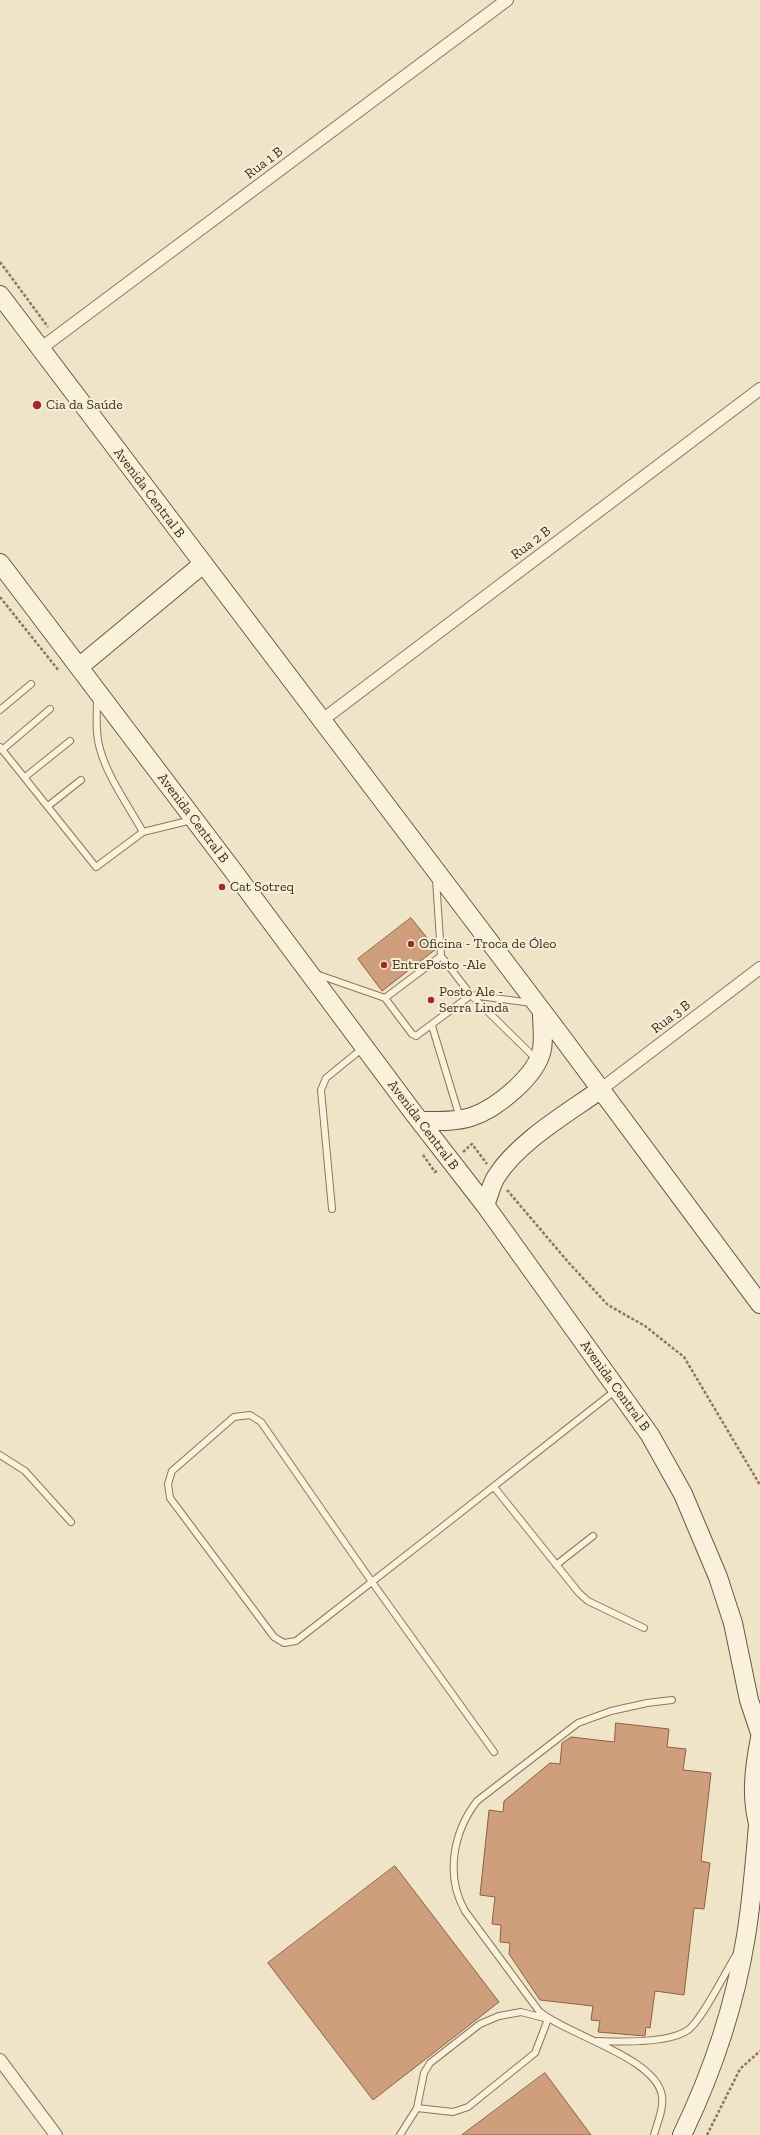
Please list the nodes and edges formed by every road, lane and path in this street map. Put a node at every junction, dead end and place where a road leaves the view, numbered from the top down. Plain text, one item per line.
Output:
1 (507, 0) edge
2 (0, 262) edge
3 (0, 295) edge
4 (56, 337) junction
5 (40, 349) junction
6 (760, 389) edge
7 (0, 563) edge
8 (203, 564) junction
9 (79, 667) junction
10 (31, 684) dead end
11 (97, 691) junction
12 (50, 709) dead end
13 (0, 710) edge
14 (321, 721) junction
15 (70, 741) dead end
16 (1, 748) edge
17 (25, 777) junction
18 (81, 780) dead end
19 (48, 806) junction
20 (194, 819) junction
21 (142, 832) junction
22 (435, 872) junction
23 (441, 956) junction
24 (760, 968) edge
25 (308, 972) junction
26 (471, 995) junction
27 (385, 998) junction
28 (539, 1008) junction
29 (432, 1026) junction
30 (365, 1047) junction
31 (537, 1061) junction
32 (600, 1090) junction
33 (461, 1120) junction
34 (420, 1121) junction
35 (485, 1205) junction
36 (332, 1209) dead end
37 (760, 1304) edge
38 (618, 1389) junction
39 (0, 1455) edge
40 (494, 1487) junction
41 (71, 1522) dead end
42 (593, 1536) dead end
43 (556, 1565) junction
44 (372, 1582) junction
45 (644, 1628) dead end
46 (672, 1700) dead end
47 (760, 1733) edge
48 (760, 1738) edge
49 (494, 1752) dead end
50 (759, 1827) edge
51 (746, 1938) junction
52 (548, 2019) junction
53 (596, 2041) junction
54 (760, 2051) edge
55 (0, 2060) edge
56 (417, 2108) junction
57 (56, 2135) edge
58 (400, 2135) edge
59 (654, 2135) edge
60 (682, 2135) edge
61 (707, 2135) edge

1 - 4 street, Rua 1 B
2 - 4 path
3 - 5 main road, Avenida Central B
4 - 5 street, Rua 1 B
5 - 8 main road, Avenida Central B
6 - 14 street, Rua 2 B
7 - 9 main road, Avenida Central B
8 - 9 main road
8 - 14 main road, Avenida Central B
9 - 11 main road, Avenida Central B
10 - 13 lane
11 - 20 main road, Avenida Central B
11 - 21 lane
12 - 16 lane
14 - 22 main road, Avenida Central B
15 - 17 lane
16 - 17 lane
17 - 19 lane
18 - 19 lane
19 - 21 lane
20 - 21 lane
20 - 25 main road, Avenida Central B
22 - 23 lane
22 - 28 main road, Avenida Central B
23 - 26 lane
23 - 27 lane
24 - 32 street, Rua 3 B
25 - 27 lane
25 - 30 main road, Avenida Central B
26 - 28 lane
26 - 29 lane
26 - 31 lane
27 - 29 lane
28 - 31 main road
28 - 32 main road, Avenida Central B
29 - 33 lane
30 - 34 main road, Avenida Central B
30 - 36 lane
31 - 33 main road
32 - 35 main road
32 - 37 main road, Avenida Central B
33 - 34 main road
34 - 35 main road, Avenida Central B
35 - 38 main road, Avenida Central B
38 - 40 lane
38 - 47 main road, Avenida Central B
39 - 41 lane
40 - 43 lane
40 - 44 lane
42 - 43 lane
43 - 45 lane
44 - 44 lane
44 - 49 lane
46 - 52 lane
48 - 50 main road
50 - 51 main road
51 - 53 lane
51 - 60 main road
52 - 53 lane
52 - 56 lane
52 - 56 lane
53 - 59 lane
54 - 61 path
55 - 57 street
56 - 58 lane

